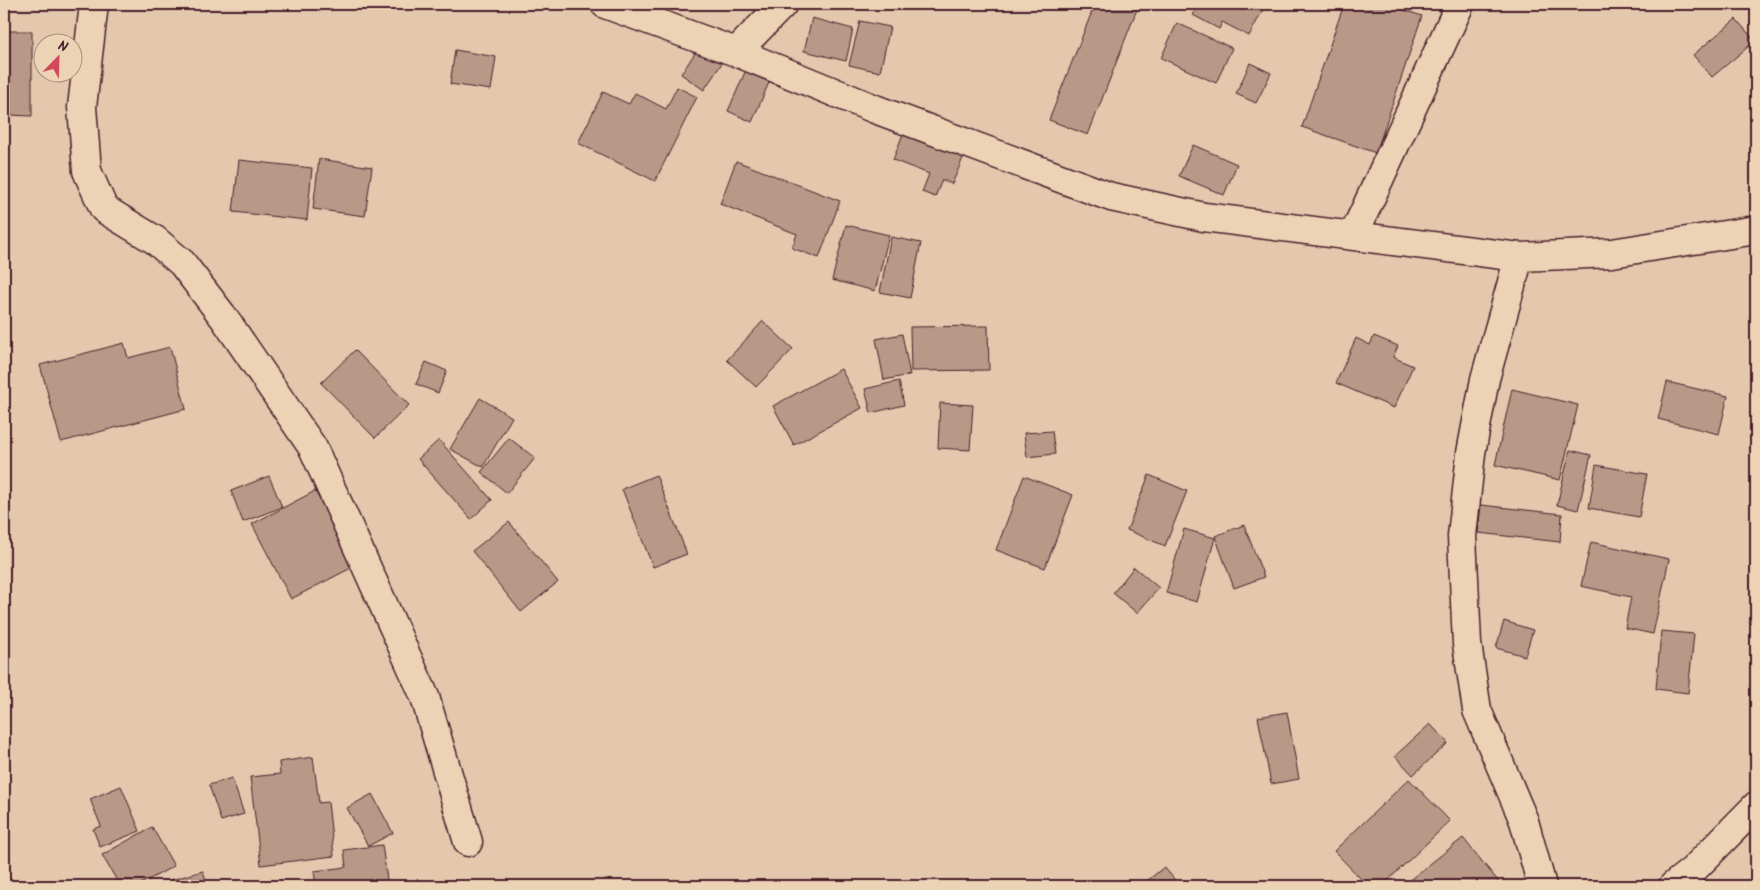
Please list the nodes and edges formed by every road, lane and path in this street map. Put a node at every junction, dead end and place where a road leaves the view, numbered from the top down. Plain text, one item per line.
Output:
1 (94, 4) edge
2 (605, 4) edge
3 (783, 4) edge
4 (1460, 4) edge
5 (736, 52) junction
6 (1756, 230) edge
7 (1354, 234) junction
8 (1519, 257) junction
9 (1756, 806) edge
10 (468, 842) dead end
11 (1542, 886) edge
12 (1673, 886) edge

1 - 10 street
2 - 5 street
3 - 5 street
4 - 7 street
5 - 7 street
6 - 8 street
7 - 8 street
8 - 11 street
9 - 12 street

